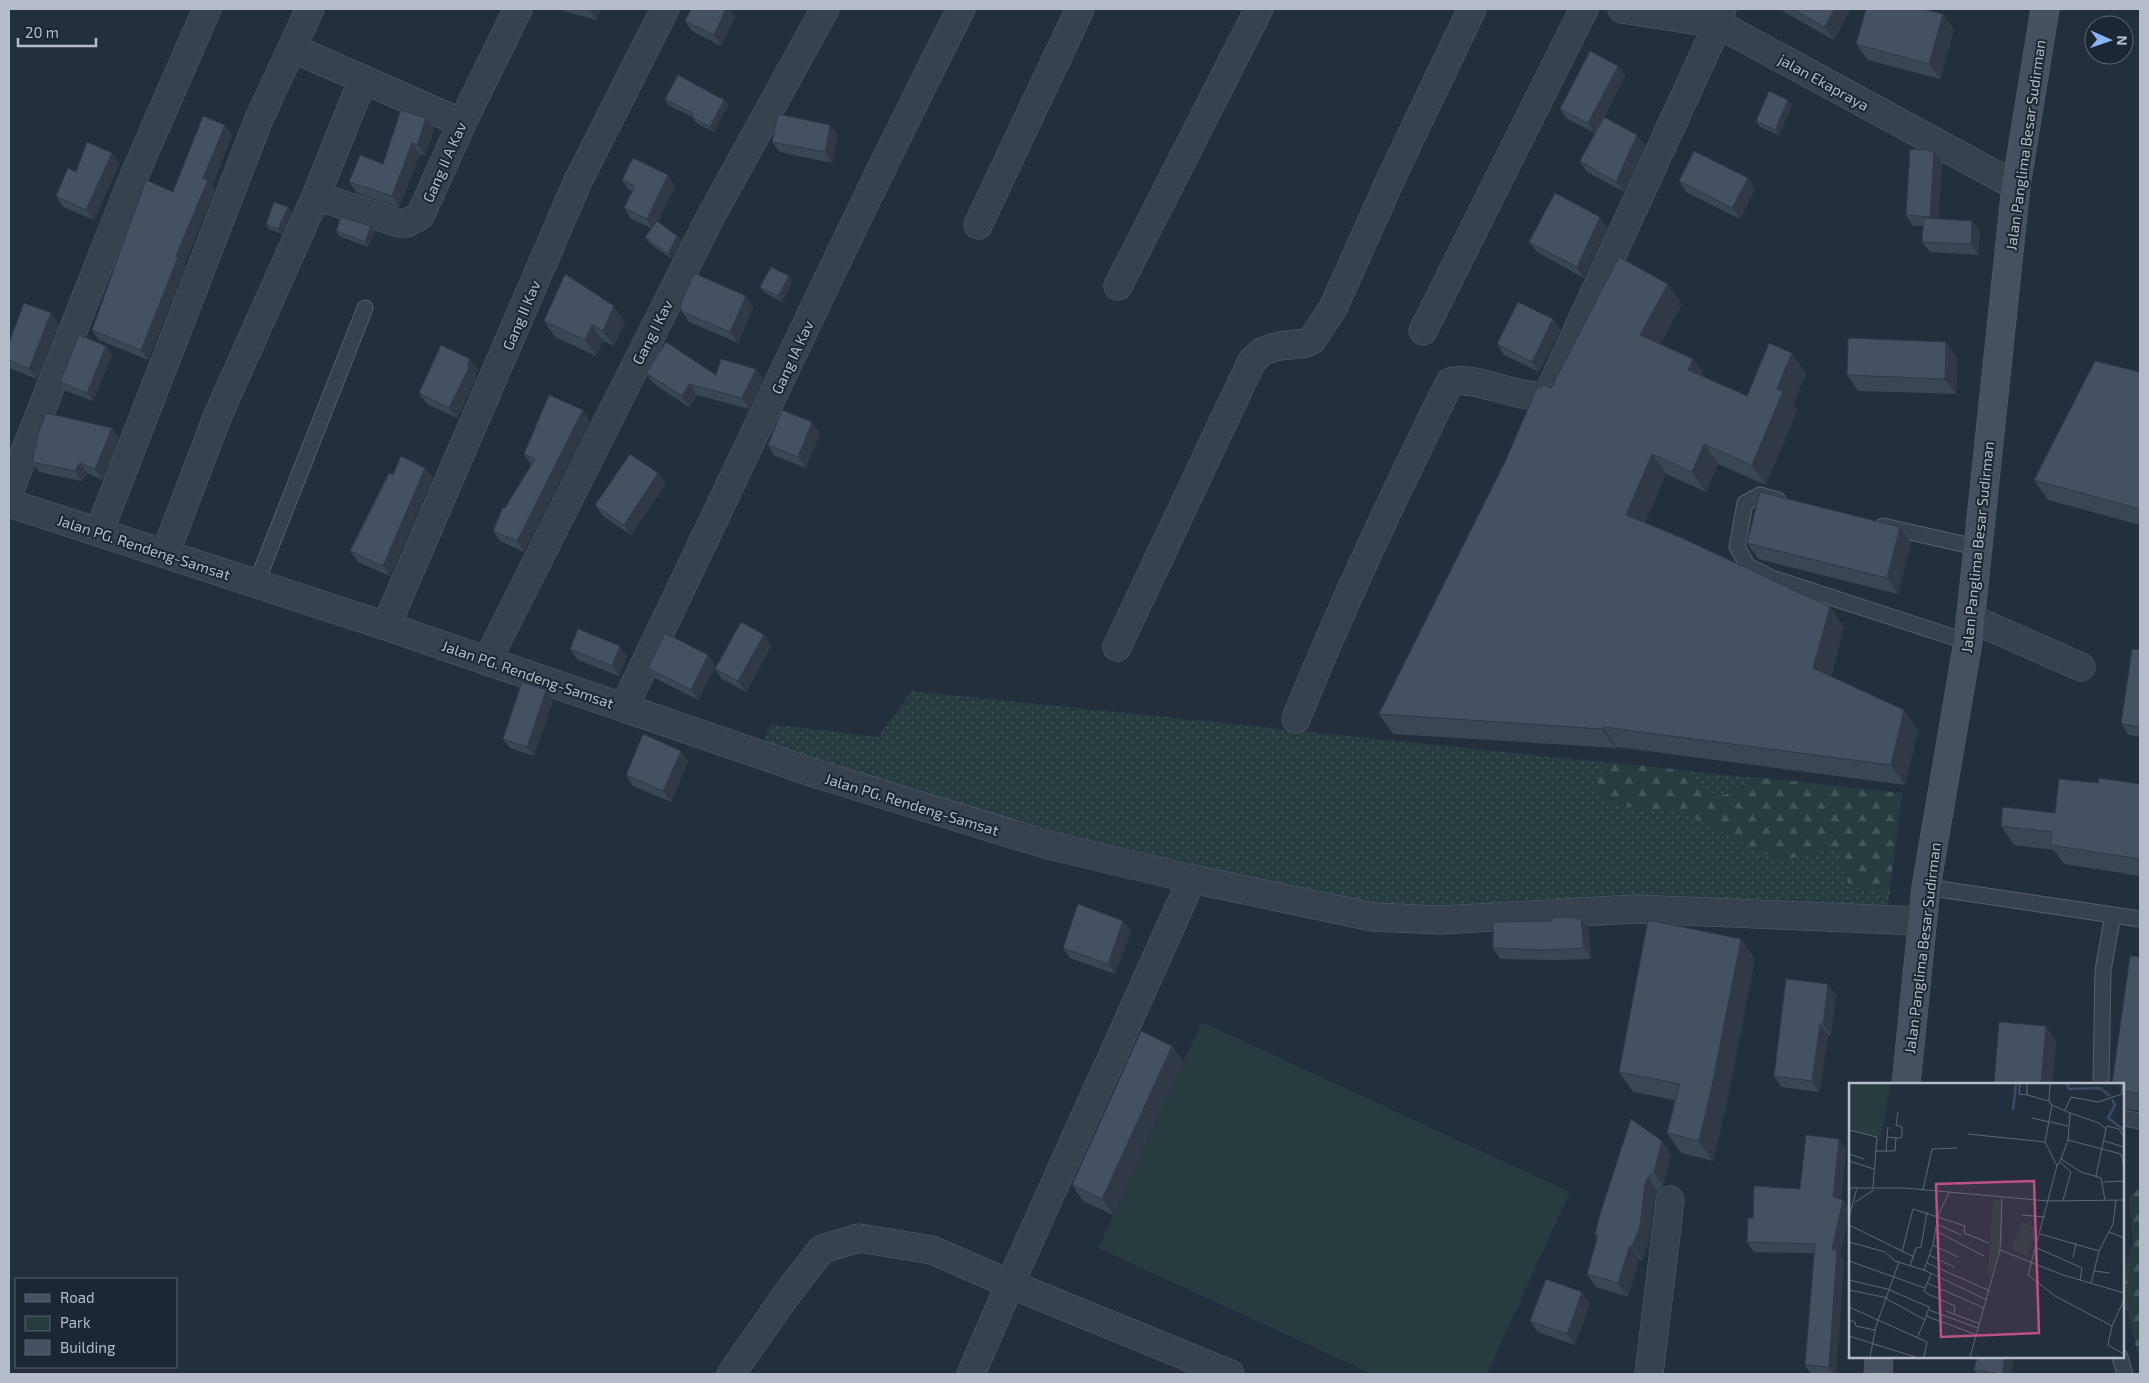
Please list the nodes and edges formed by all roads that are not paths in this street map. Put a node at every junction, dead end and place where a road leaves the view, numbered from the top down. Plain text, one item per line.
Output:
1 (207, 9) edge
2 (310, 9) edge
3 (518, 9) edge
4 (665, 9) edge
5 (826, 9) edge
6 (961, 9) edge
7 (1080, 9) edge
8 (1258, 9) edge
9 (1472, 9) edge
10 (1584, 9) edge
11 (1622, 9) edge
12 (2045, 9) edge
13 (1720, 16) edge
14 (292, 48) junction
15 (363, 79) junction
16 (462, 123) junction
17 (2016, 186) junction
18 (316, 196) junction
19 (978, 225) dead end
20 (1118, 286) dead end
21 (365, 308) dead end
22 (1423, 331) dead end
23 (9, 492) edge
24 (9, 502) edge
25 (1792, 504) edge
26 (1870, 523) edge
27 (99, 532) junction
28 (1976, 547) junction
29 (166, 554) junction
30 (256, 584) junction
31 (386, 626) junction
32 (1969, 630) junction
33 (1117, 647) dead end
34 (487, 661) junction
35 (2081, 667) dead end
36 (624, 706) junction
37 (1296, 719) dead end
38 (1192, 879) junction
39 (1926, 887) junction
40 (2113, 915) junction
41 (2140, 919) edge
42 (1922, 921) junction
43 (1906, 1083) edge
44 (2101, 1083) edge
45 (2124, 1118) edge
46 (2140, 1121) edge
47 (1670, 1200) dead end
48 (1010, 1284) junction
49 (1879, 1358) edge
50 (2120, 1358) edge
51 (1215, 1372) edge
52 (730, 1374) edge
53 (972, 1374) edge
54 (1649, 1374) edge
55 (1878, 1374) edge
56 (2125, 1374) edge

1 - 23 street
2 - 14 street
3 - 16 street, Gang II A Kav
4 - 31 street, Gang II Kav
5 - 34 street, Gang I Kav
6 - 36 street, Gang IA Kav
7 - 19 street
8 - 20 street
9 - 33 street
10 - 22 street
11 - 13 street, jalan Ekapraya
12 - 17 main road, Jalan Panglima Besar Sudirman
13 - 17 street, jalan Ekapraya
13 - 37 street
14 - 15 street
14 - 27 street
15 - 16 street
15 - 18 street
16 - 18 street, Gang II A Kav
17 - 28 main road, Jalan Panglima Besar Sudirman
18 - 29 street
21 - 30 lane
24 - 27 street, Jalan PG. Rendeng-Samsat
25 - 32 lane
26 - 28 lane
27 - 29 street, Jalan PG. Rendeng-Samsat
28 - 32 main road, Jalan Panglima Besar Sudirman
29 - 30 street, Jalan PG. Rendeng-Samsat
30 - 31 street, Jalan PG. Rendeng-Samsat
31 - 34 street, Jalan PG. Rendeng-Samsat
32 - 35 street
32 - 39 main road, Jalan Panglima Besar Sudirman
34 - 36 street, Jalan PG. Rendeng-Samsat
36 - 38 street, Jalan PG. Rendeng-Samsat
38 - 42 street, Jalan PG. Rendeng-Samsat
38 - 48 street
39 - 40 lane
39 - 42 main road, Jalan Panglima Besar Sudirman
40 - 41 lane
40 - 44 lane
42 - 43 main road, Jalan Panglima Besar Sudirman
45 - 46 lane
47 - 54 street
48 - 51 street
48 - 52 street
48 - 53 street
49 - 55 main road
50 - 56 lane

